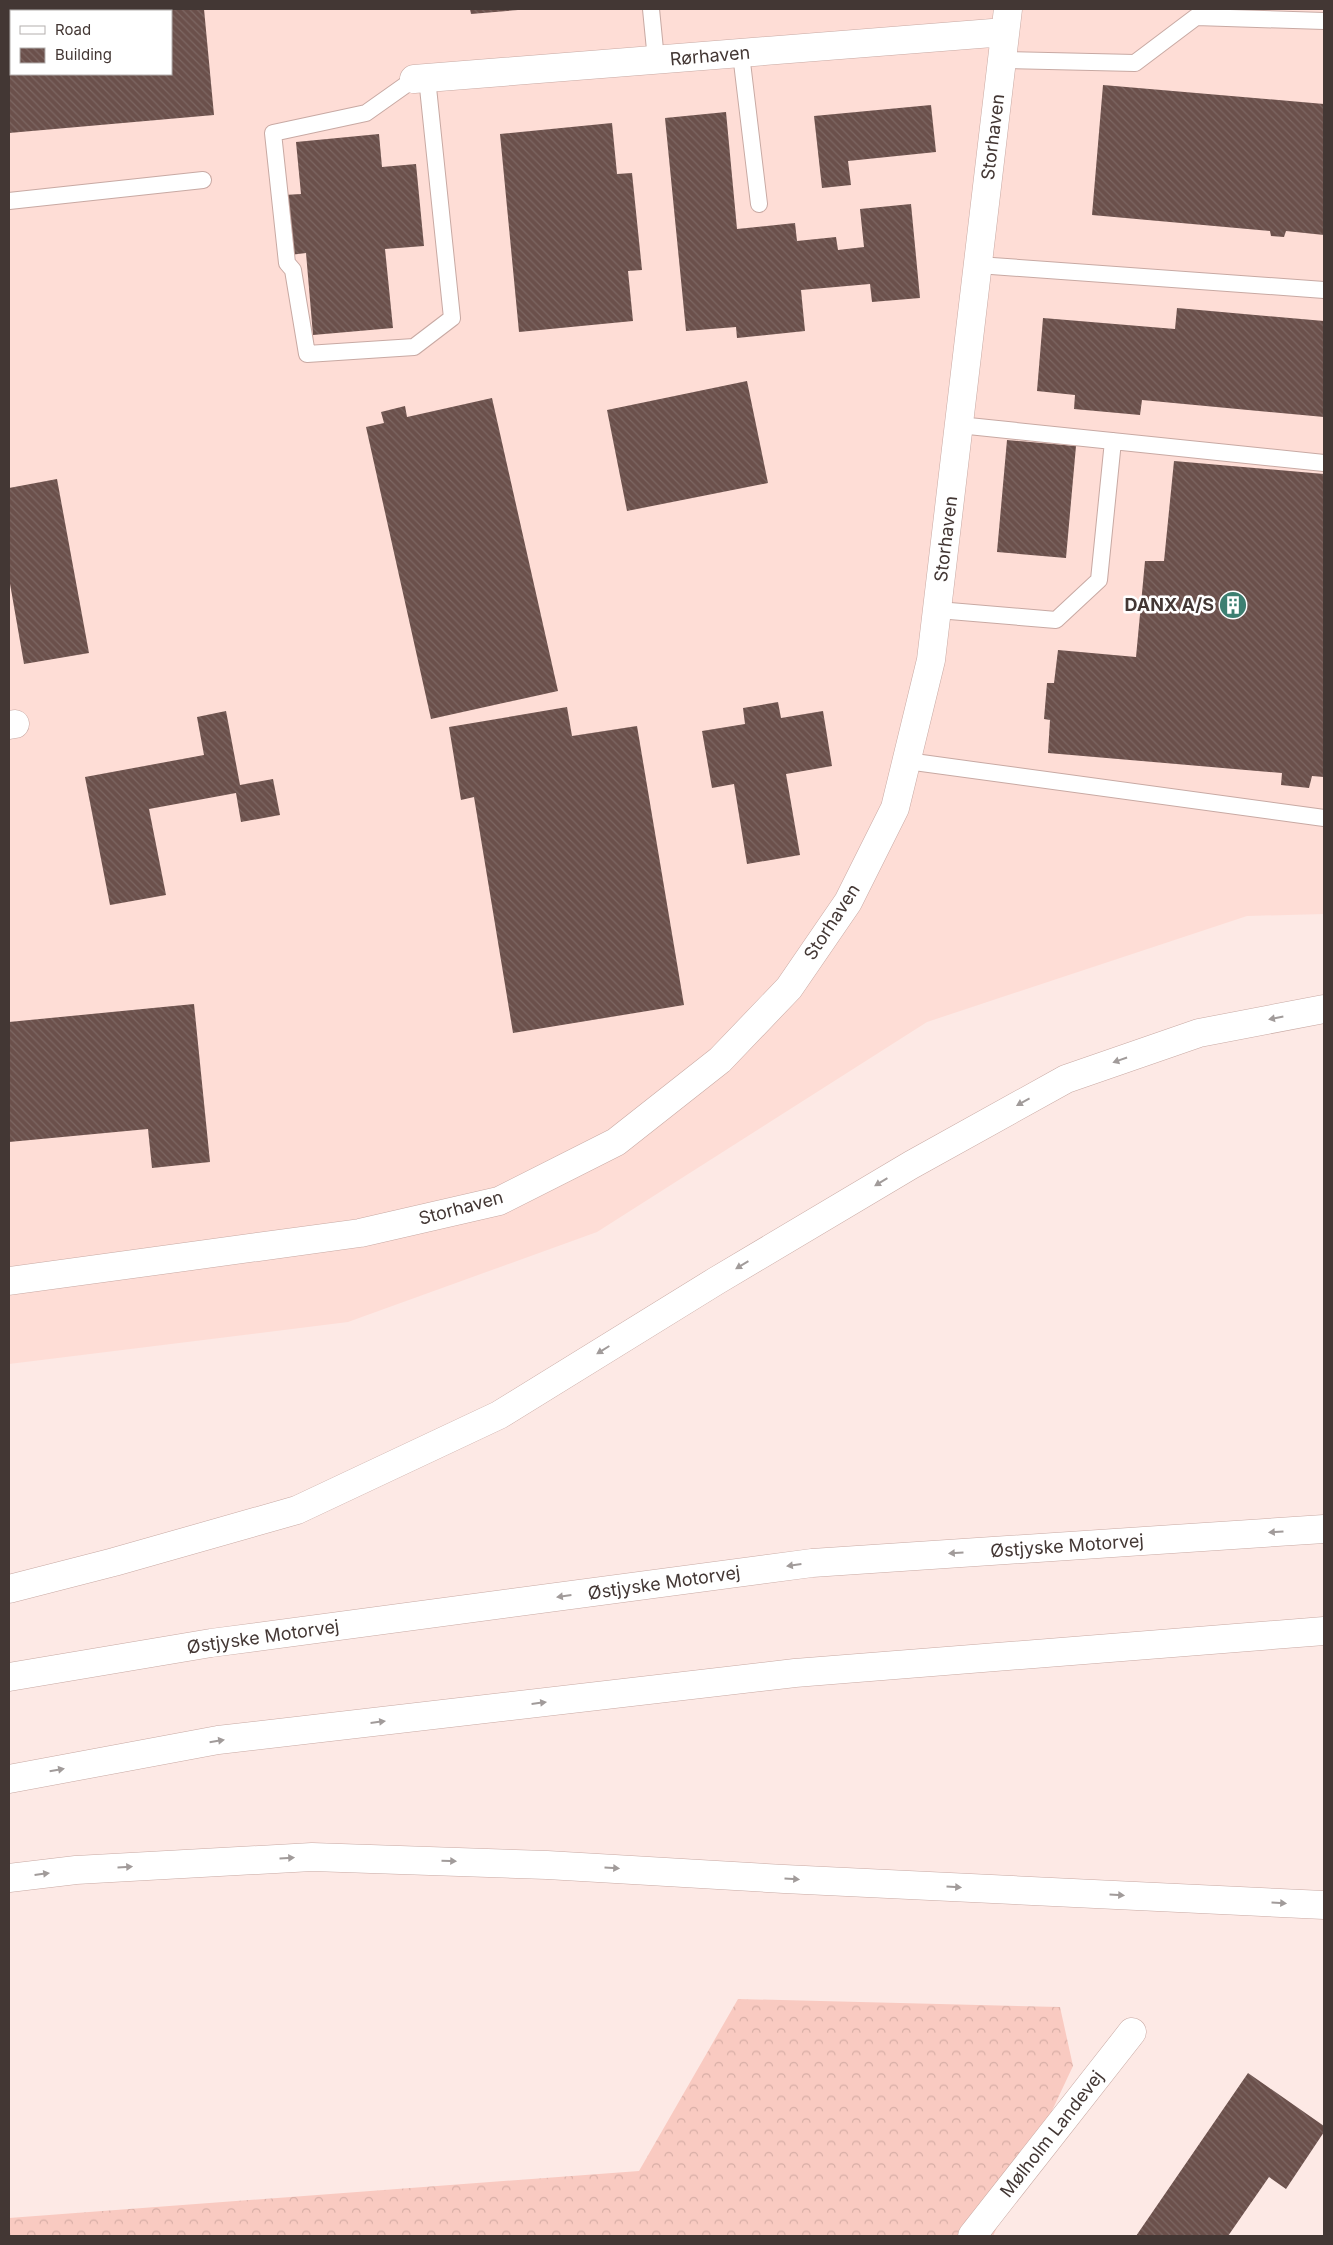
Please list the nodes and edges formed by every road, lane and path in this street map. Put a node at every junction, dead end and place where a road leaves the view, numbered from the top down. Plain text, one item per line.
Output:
1 (651, 9) edge
2 (1007, 21) edge
3 (1324, 21) edge
4 (741, 54) junction
5 (656, 60) junction
6 (1002, 60) junction
7 (421, 79) junction
8 (203, 180) dead end
9 (9, 201) edge
10 (759, 204) dead end
11 (978, 265) junction
12 (1324, 290) edge
13 (959, 425) junction
14 (1113, 441) junction
15 (1324, 463) edge
16 (938, 610) junction
17 (906, 761) junction
18 (1324, 818) edge
19 (1324, 1009) edge
20 (9, 1281) edge
21 (1324, 1529) edge
22 (9, 1589) edge
23 (1324, 1631) edge
24 (9, 1677) edge
25 (9, 1779) edge
26 (9, 1878) edge
27 (1324, 1905) edge
28 (1132, 2032) dead end
29 (972, 2236) edge

1 - 5 lane
2 - 4 main road, Rørhaven
2 - 6 main road, Storhaven
3 - 6 lane
4 - 5 main road, Rørhaven
4 - 10 lane
5 - 7 main road, Rørhaven
6 - 11 main road, Storhaven
7 - 7 lane
8 - 9 lane
11 - 12 lane
11 - 13 main road, Storhaven
13 - 14 lane
13 - 16 main road, Storhaven
14 - 15 lane
14 - 16 lane
16 - 17 main road, Storhaven
17 - 18 lane
17 - 20 main road, Storhaven
19 -> 22 main road
21 -> 24 main road, Østjyske Motorvej
25 -> 23 main road
26 -> 27 main road
28 - 29 main road, Mølholm Landevej

